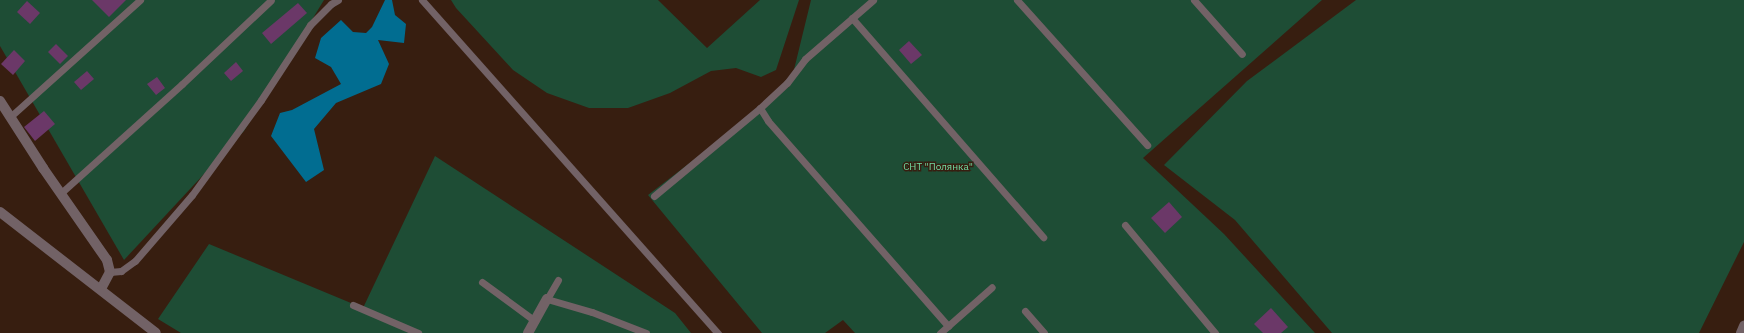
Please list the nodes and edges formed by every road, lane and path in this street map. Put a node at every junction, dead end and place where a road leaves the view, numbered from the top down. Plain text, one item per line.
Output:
1 (140, 0) edge
2 (271, 0) edge
3 (338, 0) edge
4 (422, 0) edge
5 (873, 0) edge
6 (1017, 0) edge
7 (1194, 0) edge
8 (852, 18) junction
9 (1242, 54) dead end
10 (0, 101) edge
11 (760, 108) junction
12 (10, 117) junction
13 (1147, 145) dead end
14 (61, 193) junction
15 (654, 196) dead end
16 (0, 212) edge
17 (1125, 225) dead end
18 (1043, 237) dead end
19 (110, 272) junction
20 (558, 280) dead end
21 (482, 282) dead end
22 (992, 287) dead end
23 (101, 289) junction
24 (548, 298) junction
25 (353, 305) dead end
26 (1025, 311) dead end
27 (535, 321) junction
28 (948, 326) junction
29 (1744, 326) edge
30 (156, 333) edge
31 (418, 333) edge
32 (528, 333) edge
33 (646, 333) edge
34 (718, 333) edge
35 (940, 333) edge
36 (1044, 333) edge
37 (1215, 333) edge
38 (1741, 333) edge

1 - 12 lane
2 - 14 lane
3 - 19 lane
4 - 34 lane
5 - 8 lane
6 - 13 lane
7 - 9 lane
8 - 11 lane
8 - 18 lane
10 - 12 street
11 - 15 lane
11 - 28 lane
12 - 14 street
14 - 19 street
16 - 23 street
17 - 37 lane
19 - 23 street
20 - 24 lane
21 - 27 lane
22 - 28 lane
23 - 30 street
24 - 27 street
24 - 33 lane
25 - 31 lane
26 - 36 lane
27 - 32 street
28 - 35 lane
29 - 38 street

